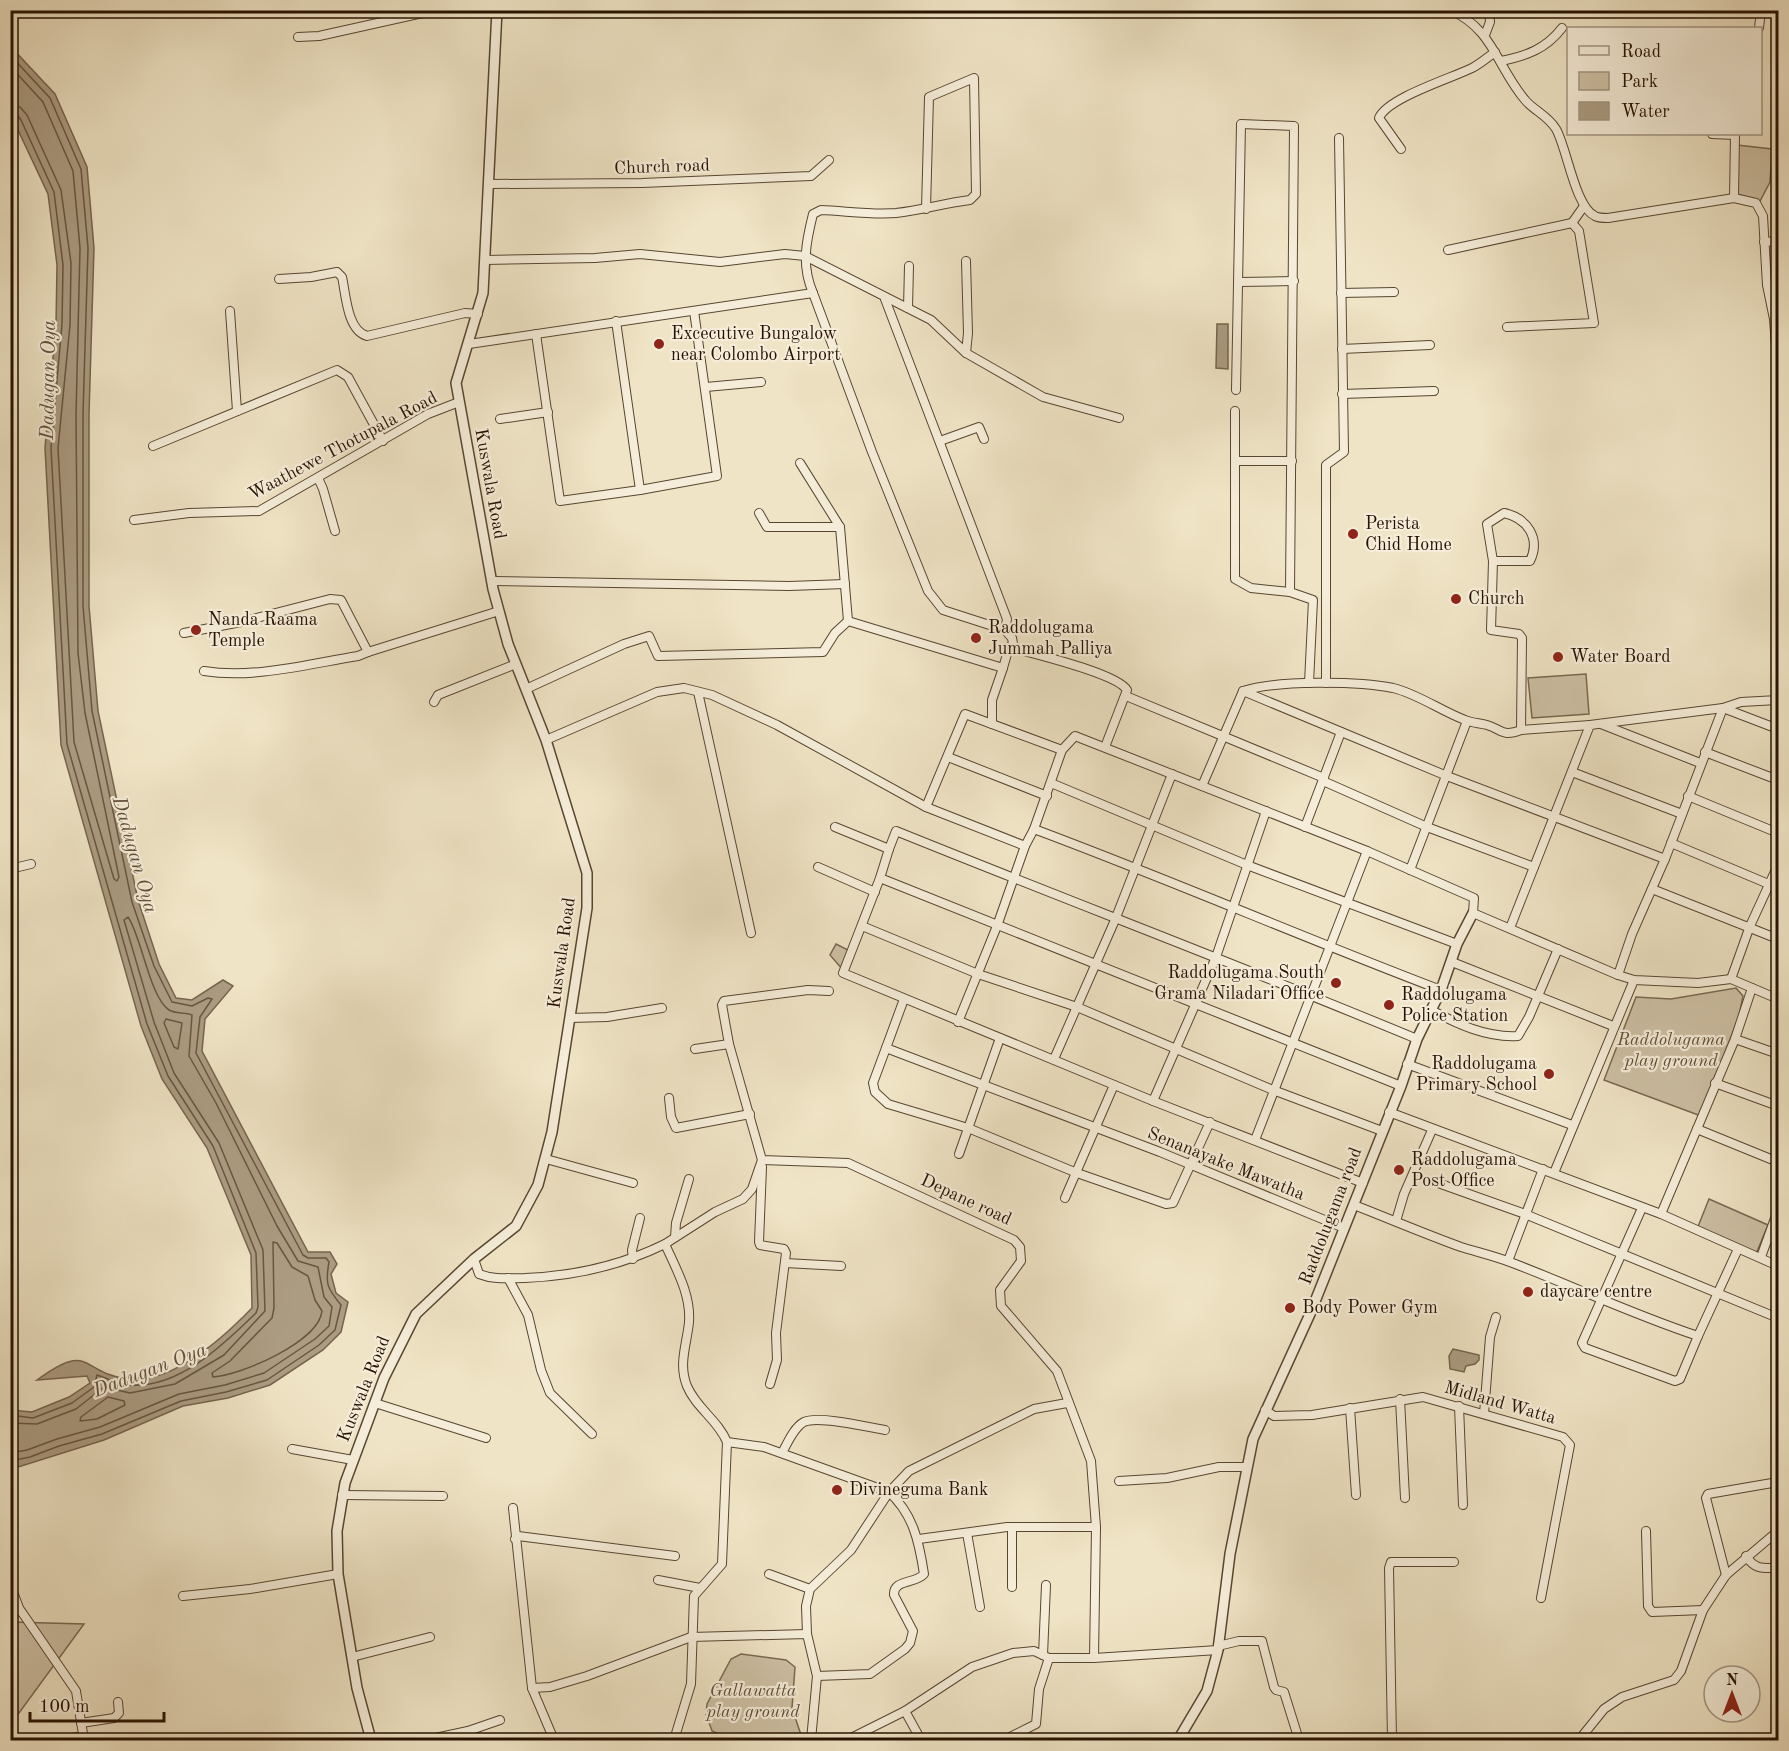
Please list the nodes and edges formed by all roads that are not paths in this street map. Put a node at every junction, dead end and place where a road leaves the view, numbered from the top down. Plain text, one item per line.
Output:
1 (436, 10) edge
2 (497, 10) edge
3 (1450, 10) edge
4 (1489, 10) edge
5 (1761, 10) edge
6 (1759, 27) edge
7 (1562, 28) dead end
8 (1485, 35) junction
9 (298, 37) dead end
10 (1495, 52) junction
11 (1501, 61) junction
12 (1735, 135) edge
13 (1339, 138) dead end
14 (1401, 149) dead end
15 (829, 160) dead end
16 (490, 184) junction
17 (1734, 198) junction
18 (1584, 206) junction
19 (926, 209) junction
20 (1572, 223) junction
21 (1779, 241) edge
22 (1764, 242) junction
23 (1448, 250) dead end
24 (805, 256) junction
25 (485, 260) junction
26 (966, 261) dead end
27 (909, 266) dead end
28 (279, 279) dead end
29 (1294, 281) junction
30 (1239, 282) junction
31 (1395, 292) dead end
32 (813, 293) junction
33 (1341, 293) junction
34 (885, 299) junction
35 (908, 308) junction
36 (230, 311) dead end
37 (694, 311) junction
38 (478, 314) junction
39 (616, 321) junction
40 (1508, 327) dead end
41 (536, 334) junction
42 (469, 344) junction
43 (1430, 345) dead end
44 (1342, 349) junction
45 (966, 353) junction
46 (1779, 373) edge
47 (761, 382) dead end
48 (706, 387) junction
49 (1236, 390) dead end
50 (1434, 391) dead end
51 (1342, 394) junction
52 (459, 402) junction
53 (237, 411) junction
54 (1235, 411) dead end
55 (548, 412) junction
56 (500, 418) dead end
57 (1119, 418) dead end
58 (984, 439) dead end
59 (383, 441) junction
60 (940, 441) junction
61 (153, 446) dead end
62 (1235, 460) junction
63 (1292, 461) junction
64 (800, 463) dead end
65 (318, 478) junction
66 (640, 490) junction
67 (759, 513) dead end
68 (134, 520) dead end
69 (840, 527) junction
70 (335, 531) dead end
71 (1493, 561) junction
72 (492, 581) junction
73 (845, 584) junction
74 (1290, 592) junction
75 (499, 611) junction
76 (848, 621) junction
77 (1005, 630) junction
78 (184, 633) dead end
79 (1014, 649) junction
80 (368, 652) junction
81 (516, 664) junction
82 (1003, 668) junction
83 (204, 671) dead end
84 (1309, 683) junction
85 (1326, 683) junction
86 (526, 689) junction
87 (1243, 691) junction
88 (698, 692) junction
89 (1126, 696) junction
90 (1779, 700) edge
91 (434, 702) dead end
92 (1723, 708) junction
93 (1467, 721) junction
94 (992, 724) junction
95 (1595, 724) junction
96 (1779, 729) edge
97 (1521, 730) junction
98 (1341, 732) junction
99 (1223, 737) junction
100 (546, 740) junction
101 (1105, 747) junction
102 (1062, 750) junction
103 (1705, 752) junction
104 (948, 757) junction
105 (1701, 764) junction
106 (1572, 772) junction
107 (1172, 774) junction
108 (1447, 776) junction
109 (1323, 779) junction
110 (1779, 780) edge
111 (1051, 783) junction
112 (1202, 786) junction
113 (1047, 796) junction
114 (1688, 796) junction
115 (926, 807) junction
116 (1266, 811) junction
117 (1682, 814) junction
118 (1554, 818) junction
119 (1151, 825) junction
120 (835, 827) dead end
121 (1305, 827) junction
122 (1427, 827) junction
123 (1034, 829) junction
124 (1779, 833) edge
125 (1671, 843) junction
126 (1025, 846) junction
127 (889, 849) junction
128 (1367, 851) junction
129 (1665, 859) junction
130 (31, 864) dead end
131 (1247, 865) junction
132 (1779, 865) edge
133 (818, 867) dead end
134 (1136, 867) junction
135 (1534, 867) junction
136 (10, 869) edge
137 (1410, 870) junction
138 (880, 878) junction
139 (1012, 878) junction
140 (1770, 884) junction
141 (1779, 888) edge
142 (1652, 889) junction
143 (875, 892) junction
144 (1347, 903) junction
145 (1232, 909) junction
146 (1473, 913) junction
147 (1115, 920) junction
148 (862, 926) junction
149 (997, 926) junction
150 (1750, 926) junction
151 (1510, 928) junction
152 (751, 933) dead end
153 (1779, 939) edge
154 (1457, 944) junction
155 (1330, 948) junction
156 (1558, 949) junction
157 (1216, 957) junction
158 (1452, 962) junction
159 (1095, 965) junction
160 (978, 974) junction
161 (1618, 975) junction
162 (1731, 979) junction
163 (1634, 980) junction
164 (1752, 987) junction
165 (1441, 990) junction
166 (829, 991) dead end
167 (1311, 995) junction
168 (1536, 998) junction
169 (904, 999) junction
170 (1779, 999) edge
171 (1194, 1005) junction
172 (1077, 1007) junction
173 (662, 1008) dead end
174 (1431, 1010) junction
175 (570, 1018) junction
176 (958, 1022) junction
177 (1613, 1026) junction
178 (1000, 1038) junction
179 (1417, 1039) junction
180 (1735, 1039) junction
181 (729, 1044) junction
182 (1293, 1044) junction
183 (1176, 1047) junction
184 (886, 1048) junction
185 (695, 1049) dead end
186 (1779, 1054) edge
187 (1054, 1059) junction
188 (1407, 1064) junction
189 (1716, 1083) junction
190 (1114, 1085) junction
191 (983, 1086) junction
192 (1401, 1086) junction
193 (1273, 1090) junction
194 (669, 1098) dead end
195 (1153, 1101) junction
196 (1779, 1106) edge
197 (1389, 1112) junction
198 (750, 1114) junction
199 (1210, 1122) junction
200 (1572, 1125) junction
201 (968, 1128) junction
202 (1094, 1129) junction
203 (1697, 1129) junction
204 (1432, 1130) junction
205 (1382, 1131) junction
206 (1255, 1140) junction
207 (959, 1154) dead end
208 (546, 1159) junction
209 (762, 1160) junction
210 (1779, 1162) edge
211 (1192, 1166) junction
212 (1543, 1169) junction
213 (1077, 1173) junction
214 (1554, 1173) junction
215 (689, 1179) dead end
216 (633, 1183) dead end
217 (1363, 1183) junction
218 (1438, 1183) dead end
219 (1065, 1198) dead end
220 (1354, 1205) junction
221 (1642, 1208) junction
222 (1779, 1210) edge
223 (1525, 1214) junction
224 (1661, 1214) junction
225 (640, 1218) dead end
226 (1395, 1221) junction
227 (1344, 1228) junction
228 (675, 1238) junction
229 (664, 1244) junction
230 (1738, 1248) junction
231 (1622, 1253) junction
232 (1761, 1257) junction
233 (474, 1259) junction
234 (633, 1259) junction
235 (1508, 1261) junction
236 (785, 1263) junction
237 (841, 1266) dead end
238 (1779, 1266) edge
239 (508, 1278) junction
240 (1719, 1291) junction
241 (1601, 1299) junction
242 (1496, 1317) dead end
243 (1779, 1318) edge
244 (1698, 1336) junction
245 (770, 1384) dead end
246 (1400, 1399) junction
247 (375, 1403) junction
248 (1067, 1403) junction
249 (1459, 1406) junction
250 (1350, 1408) junction
251 (1265, 1410) junction
252 (1484, 1414) junction
253 (885, 1430) dead end
254 (592, 1434) dead end
255 (486, 1438) dead end
256 (727, 1442) junction
257 (292, 1449) dead end
258 (782, 1453) junction
259 (353, 1460) junction
260 (1245, 1467) junction
261 (1119, 1481) dead end
262 (1779, 1482) edge
263 (889, 1492) junction
264 (342, 1495) junction
265 (1356, 1495) dead end
266 (442, 1496) dead end
267 (1405, 1498) dead end
268 (1463, 1505) dead end
269 (513, 1508) dead end
270 (1012, 1527) junction
271 (1096, 1527) junction
272 (1646, 1531) dead end
273 (1779, 1531) edge
274 (967, 1533) junction
275 (515, 1539) junction
276 (919, 1539) junction
277 (675, 1556) dead end
278 (1746, 1556) junction
279 (1454, 1562) dead end
280 (1779, 1568) edge
281 (338, 1574) junction
282 (769, 1574) dead end
283 (1726, 1575) junction
284 (658, 1580) dead end
285 (10, 1584) edge
286 (1046, 1585) dead end
287 (1012, 1587) dead end
288 (700, 1588) junction
289 (810, 1589) junction
290 (183, 1596) dead end
291 (1541, 1598) dead end
292 (980, 1607) dead end
293 (1703, 1610) junction
294 (807, 1634) junction
295 (692, 1637) junction
296 (430, 1638) dead end
297 (1218, 1648) junction
298 (352, 1657) junction
299 (1046, 1657) junction
300 (1094, 1658) junction
301 (817, 1676) junction
302 (532, 1688) junction
303 (118, 1702) dead end
304 (905, 1711) junction
305 (500, 1720) dead end
306 (81, 1723) junction
307 (84, 1738) edge
308 (61, 1740) edge
309 (371, 1740) edge
310 (426, 1740) edge
311 (554, 1740) edge
312 (674, 1740) edge
313 (811, 1740) edge
314 (847, 1740) edge
315 (921, 1740) edge
316 (1004, 1740) edge
317 (1178, 1740) edge
318 (1299, 1740) edge
319 (1392, 1740) edge
320 (1579, 1740) edge

1 - 9 street
2 - 16 street, Kuswala Road
3 - 8 street
4 - 8 street
5 - 6 street
7 - 11 street
8 - 10 street
10 - 11 street
10 - 14 street
11 - 18 street
12 - 17 street
13 - 33 street
15 - 16 street, Church road
16 - 25 street, Kuswala Road
17 - 18 street
17 - 22 street
18 - 20 street
19 - 19 street
19 - 24 street
20 - 23 street
20 - 40 street
21 - 22 street
22 - 46 street
24 - 25 street
24 - 32 street
24 - 34 street
25 - 38 street, Kuswala Road
26 - 45 street
27 - 35 street
28 - 38 street
29 - 30 street
29 - 30 street
29 - 63 street
30 - 49 street
31 - 33 street
32 - 37 street
32 - 77 street
33 - 44 street
34 - 35 street
34 - 60 street
35 - 45 street
36 - 53 street
37 - 39 street
37 - 48 street
38 - 42 street, Kuswala Road
39 - 41 street
39 - 66 street
41 - 42 street
41 - 55 street
42 - 52 street, Kuswala Road
43 - 44 street
44 - 51 street
45 - 57 street
47 - 48 street
48 - 66 street
50 - 51 street
51 - 85 street
52 - 59 street, Waathewe Thotupala Road
52 - 72 street, Kuswala Road
53 - 59 street
53 - 61 street
54 - 62 street
55 - 56 street
55 - 66 street
58 - 60 street
59 - 65 street, Waathewe Thotupala Road
60 - 77 street
62 - 63 street
62 - 74 street
63 - 74 street
64 - 69 street
65 - 68 street, Waathewe Thotupala Road
65 - 70 street
67 - 69 street
69 - 73 street
71 - 71 street
71 - 97 street
72 - 73 street
72 - 75 street, Kuswala Road
73 - 76 street
74 - 84 street
75 - 80 street
75 - 81 street, Kuswala Road
76 - 82 street
76 - 86 street
77 - 79 street
78 - 80 street
79 - 82 street
79 - 89 street
80 - 83 street
81 - 86 street, Kuswala Road
81 - 91 street
82 - 94 street
84 - 85 street
84 - 87 street
85 - 93 street
86 - 100 street, Kuswala Road
87 - 98 street
87 - 99 street
88 - 100 street
88 - 115 street
88 - 152 street
89 - 99 street
89 - 101 street
90 - 92 street
92 - 95 street
92 - 96 street
92 - 103 street
93 - 97 street
93 - 108 street
94 - 102 street
94 - 104 street
95 - 97 street
95 - 105 street
95 - 106 street
98 - 108 street
98 - 109 street
99 - 109 street
99 - 112 street
100 - 175 street, Kuswala Road
101 - 102 street
101 - 107 street
102 - 111 street
103 - 105 street
103 - 110 street
104 - 113 street
104 - 115 street
105 - 114 street
106 - 117 street
106 - 118 street
107 - 112 street
107 - 119 street
108 - 118 street
108 - 122 street
109 - 121 street
109 - 122 street
111 - 113 street
111 - 119 street
112 - 116 street
113 - 123 street
114 - 117 street
114 - 124 street
115 - 126 street
116 - 121 street
116 - 131 street
117 - 125 street
118 - 129 street
118 - 135 street
119 - 131 street
119 - 134 street
120 - 127 street
121 - 128 street
122 - 135 street
122 - 137 street
123 - 126 street
123 - 134 street
125 - 129 street
125 - 140 street
126 - 139 street
127 - 138 street
127 - 139 street
128 - 137 street
128 - 144 street
129 - 142 street
130 - 136 street
131 - 144 street
131 - 145 street
132 - 140 street
133 - 143 street
134 - 145 street
134 - 147 street
135 - 151 street
137 - 146 street
138 - 143 street
138 - 149 street
139 - 147 street
139 - 149 street
140 - 141 street
140 - 150 street
142 - 150 street
142 - 161 street
143 - 148 street
144 - 154 street
144 - 155 street
145 - 155 street
145 - 157 street
146 - 151 street
146 - 154 street, Raddolugama road
147 - 157 street
147 - 159 street
148 - 160 street
148 - 169 street
149 - 159 street
149 - 160 street
150 - 153 street
150 - 162 street
151 - 156 street
154 - 158 street, Raddolugama road
155 - 165 street
155 - 167 street
156 - 161 street
156 - 168 street
157 - 167 street
157 - 171 street
158 - 165 street, Raddolugama road
158 - 168 street
159 - 171 street
159 - 172 street
160 - 172 street
160 - 176 street
161 - 163 street
162 - 163 street
162 - 164 street
163 - 177 street
164 - 170 street
164 - 180 street
165 - 174 street, Raddolugama road
166 - 181 street
167 - 179 street
167 - 182 street
168 - 174 street
168 - 177 street
169 - 176 street
169 - 184 street
171 - 182 street
171 - 183 street
172 - 183 street
172 - 187 street
173 - 175 street
174 - 179 street, Raddolugama road
175 - 208 street, Kuswala Road
176 - 178 street
177 - 200 street
178 - 187 street
178 - 191 street
179 - 188 street, Raddolugama road
180 - 186 street
180 - 189 street
181 - 185 street
181 - 198 street
182 - 192 street
182 - 193 street
183 - 193 street
183 - 195 street
184 - 191 street, Senanayake Mawatha
184 - 201 street
187 - 190 street
188 - 192 street, Raddolugama road
188 - 200 street
189 - 196 street
189 - 203 street
190 - 195 street
190 - 202 street
191 - 201 street
191 - 202 street, Senanayake Mawatha
192 - 197 street, Raddolugama road
193 - 205 street
193 - 206 street
194 - 198 street
195 - 199 street
197 - 204 street
197 - 205 street, Raddolugama road
198 - 209 street
199 - 206 street
199 - 211 street
200 - 214 street
201 - 207 street
201 - 213 street
202 - 211 street, Senanayake Mawatha
202 - 213 street
203 - 210 street
203 - 224 street
204 - 212 street
204 - 226 street
205 - 217 street, Raddolugama road
206 - 217 street
208 - 216 street
208 - 233 street, Kuswala Road
209 - 228 street
209 - 236 street
209 - 248 street, Depane road
211 - 213 street
211 - 227 street, Senanayake Mawatha
212 - 214 street
212 - 223 street
213 - 219 street
214 - 221 street
215 - 228 street
217 - 220 street, Raddolugama road
218 - 223 street
220 - 226 street
220 - 227 street, Raddolugama road
221 - 224 street
221 - 231 street
222 - 232 street
223 - 231 street
223 - 235 street
224 - 230 street
225 - 234 street
226 - 235 street
227 - 251 street, Raddolugama road
228 - 229 street
229 - 234 street
229 - 256 street
230 - 232 street
230 - 240 street
231 - 240 street
231 - 241 street
232 - 238 street
233 - 239 street
233 - 247 street, Kuswala Road
234 - 239 street
235 - 241 street
236 - 237 street
236 - 245 street
239 - 254 street
240 - 243 street
240 - 244 street
241 - 244 street
241 - 244 street
242 - 252 street
246 - 249 street, Midland Watta
246 - 250 street, Midland Watta
246 - 267 street
247 - 255 street
247 - 259 street, Kuswala Road
248 - 263 street
248 - 271 street, Depane road
249 - 252 street, Midland Watta
249 - 268 street
250 - 251 street, Midland Watta
250 - 265 street
251 - 260 street, Raddolugama road
252 - 291 street, Midland Watta
253 - 258 street
256 - 258 street
256 - 288 street
257 - 259 street
258 - 263 street
259 - 264 street, Kuswala Road
260 - 261 street
260 - 297 street, Raddolugama road
262 - 283 street
263 - 276 street
263 - 289 street
264 - 266 street
264 - 281 street, Kuswala Road
269 - 275 street
270 - 271 street
270 - 274 street
270 - 287 street
271 - 300 street, Depane road
272 - 293 street
273 - 278 street
274 - 276 street
274 - 292 street
275 - 277 street
275 - 302 street
276 - 301 street
278 - 280 street
278 - 283 street
279 - 319 street
281 - 290 street
281 - 298 street, Kuswala Road
282 - 289 street
283 - 293 street
284 - 288 street
285 - 306 street
286 - 299 street
288 - 295 street
289 - 294 street
293 - 320 street
294 - 295 street
294 - 301 street
295 - 302 street
295 - 312 street
296 - 298 street
297 - 300 street
297 - 317 street, Raddolugama road
297 - 318 street
298 - 309 street, Kuswala Road
299 - 300 street
299 - 304 street
299 - 316 street
301 - 313 street
302 - 311 street
303 - 306 street
304 - 314 street
304 - 315 street
305 - 310 street
306 - 307 street
307 - 308 street

